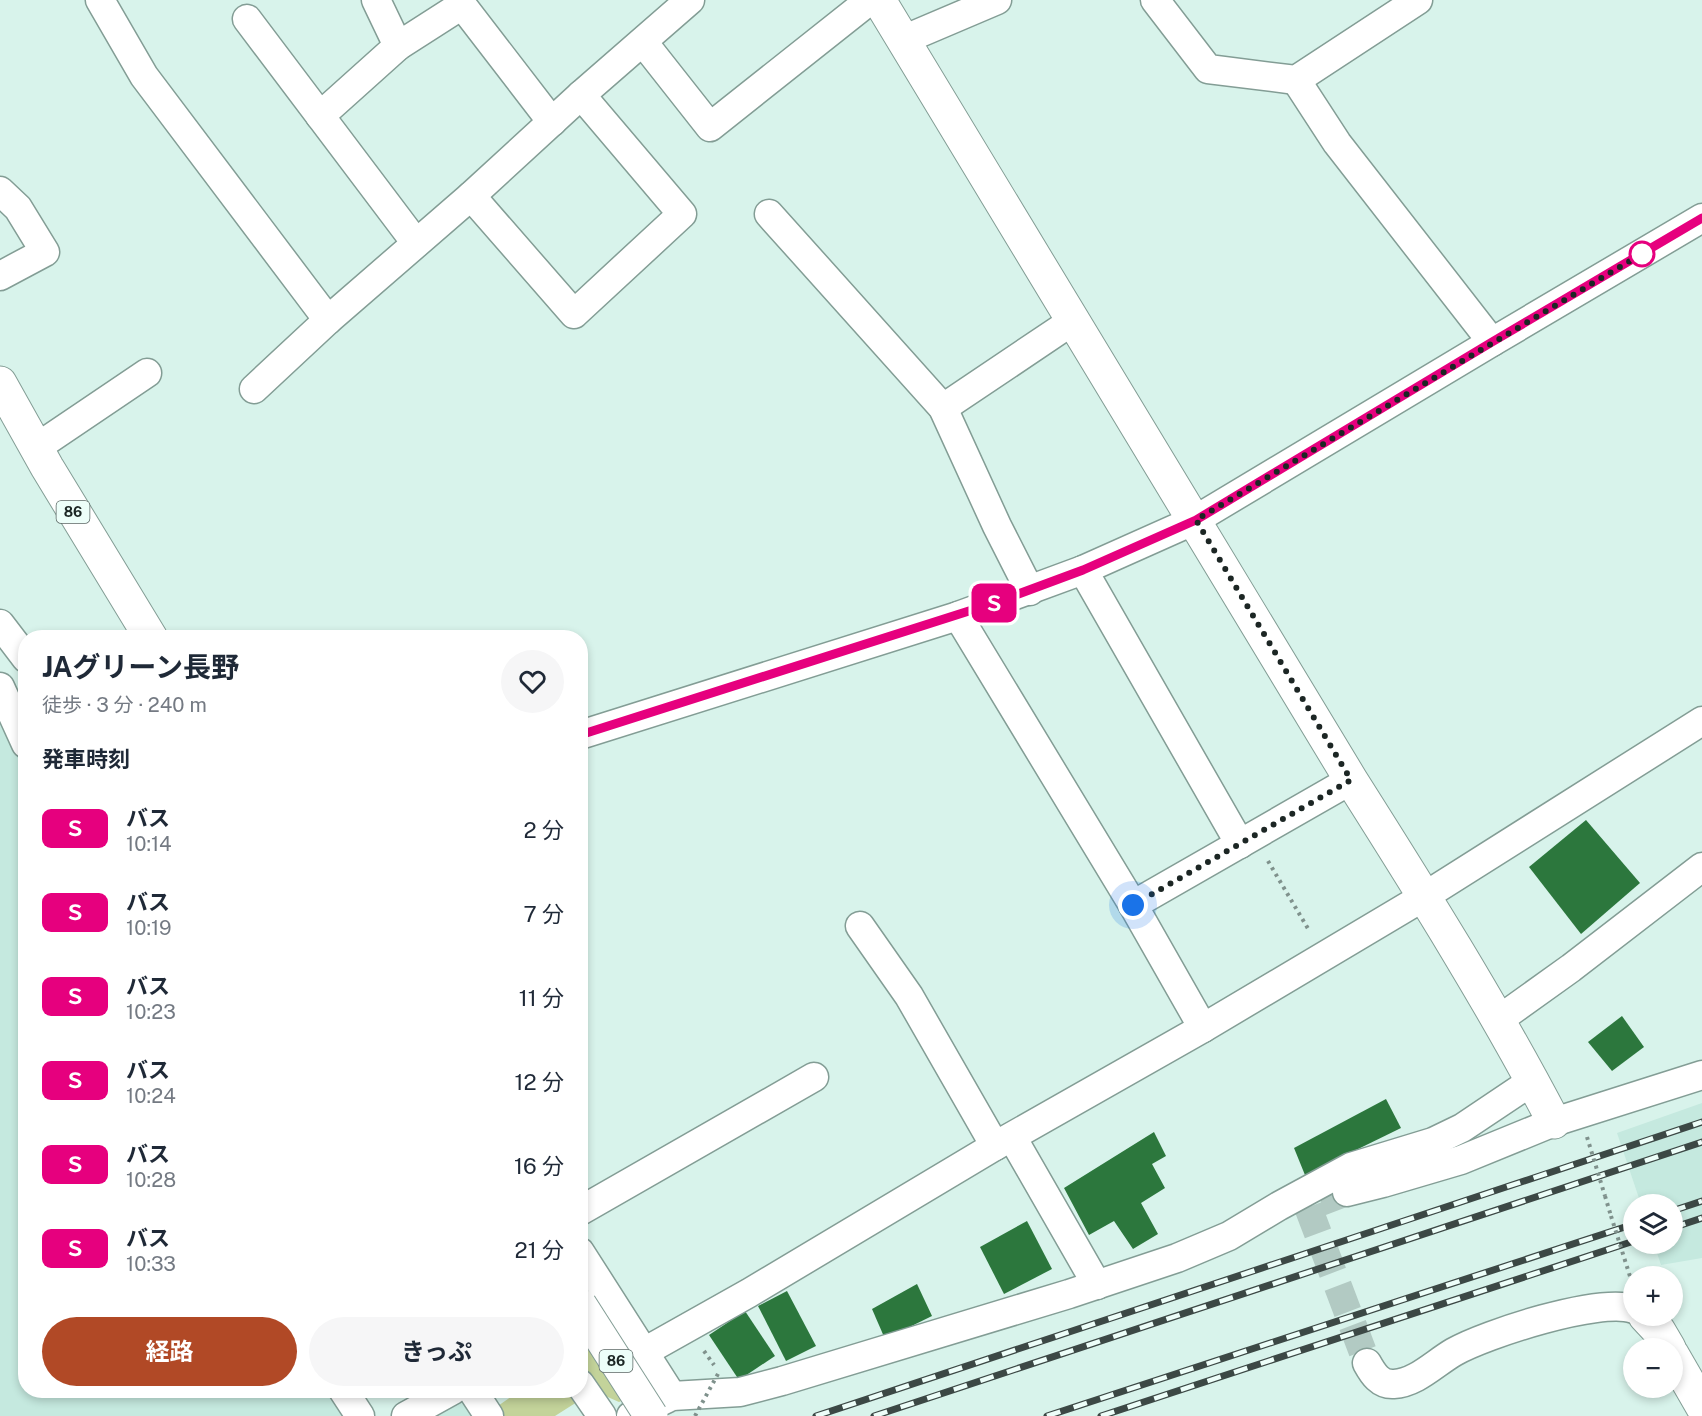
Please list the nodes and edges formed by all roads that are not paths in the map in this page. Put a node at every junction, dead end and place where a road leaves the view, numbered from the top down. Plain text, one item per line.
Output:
1 (100, 0) edge
2 (376, 0) edge
3 (870, 0) edge
4 (879, 0) edge
5 (997, 0) edge
6 (1155, 0) edge
7 (1418, 0) edge
8 (674, 5) edge
9 (247, 19) dead end
10 (903, 40) junction
11 (643, 42) junction
12 (398, 46) junction
13 (1296, 80) junction
14 (581, 95) junction
15 (320, 116) junction
16 (552, 122) junction
17 (0, 190) edge
18 (471, 196) junction
19 (769, 214) dead end
20 (1702, 219) edge
21 (416, 243) junction
22 (0, 276) edge
23 (328, 320) junction
24 (1074, 320) junction
25 (1492, 342) junction
26 (147, 373) dead end
27 (0, 383) edge
28 (254, 389) dead end
29 (942, 408) junction
30 (36, 448) junction
31 (1196, 520) junction
32 (1083, 570) junction
33 (1030, 591) junction
34 (958, 616) junction
35 (146, 630) edge
36 (0, 687) edge
37 (1702, 721) edge
38 (18, 726) edge
39 (588, 732) edge
40 (1351, 780) junction
41 (1246, 840) junction
42 (1702, 867) edge
43 (1425, 896) junction
44 (1133, 905) junction
45 (860, 926) dead end
46 (1497, 1021) junction
47 (1203, 1028) junction
48 (1702, 1075) edge
49 (814, 1077) dead end
50 (1532, 1081) junction
51 (1554, 1122) junction
52 (1003, 1141) junction
53 (1347, 1192) tunnel mouth
54 (588, 1206) edge
55 (588, 1264) edge
56 (1096, 1285) junction
57 (1623, 1306) edge
58 (588, 1315) edge
59 (644, 1352) junction
60 (1367, 1364) tunnel mouth
61 (1683, 1373) edge
62 (588, 1396) edge
63 (348, 1398) edge
64 (439, 1398) edge
65 (477, 1398) edge
66 (662, 1406) edge
67 (1702, 1406) edge
68 (360, 1416) edge
69 (406, 1416) edge
70 (489, 1416) edge
71 (602, 1416) edge
72 (631, 1416) edge

1 - 23 street
2 - 12 street
3 - 11 street
4 - 10 street
5 - 10 street
6 - 13 street
7 - 13 street
8 - 11 street
9 - 15 street
10 - 24 street
11 - 14 street
12 - 15 street
12 - 16 street
13 - 25 street
14 - 16 street
14 - 18 street
15 - 21 street
16 - 18 street
17 - 22 street
18 - 21 street
19 - 29 street
20 - 25 street
21 - 23 street
23 - 28 street
24 - 29 street
24 - 31 street
25 - 31 street
26 - 30 street
27 - 30 street, 86
29 - 33 street
30 - 35 street, 86
31 - 32 street
31 - 40 street
32 - 33 street
32 - 41 street
33 - 34 street
34 - 39 street
34 - 44 street
36 - 38 street
37 - 43 street
40 - 41 street
40 - 43 street
41 - 44 street
42 - 46 street
43 - 46 street
43 - 47 street
44 - 47 street
45 - 52 street
46 - 50 street
47 - 52 street
48 - 51 street
49 - 54 street
50 - 51 street
50 - 56 street
51 - 53 street
52 - 56 street
52 - 59 street
55 - 59 street
56 - 66 street
57 - 60 street
58 - 66 street, 86, bridge
59 - 66 street
61 - 67 street
62 - 71 street
63 - 68 street
64 - 69 street
65 - 70 street
66 - 72 street

